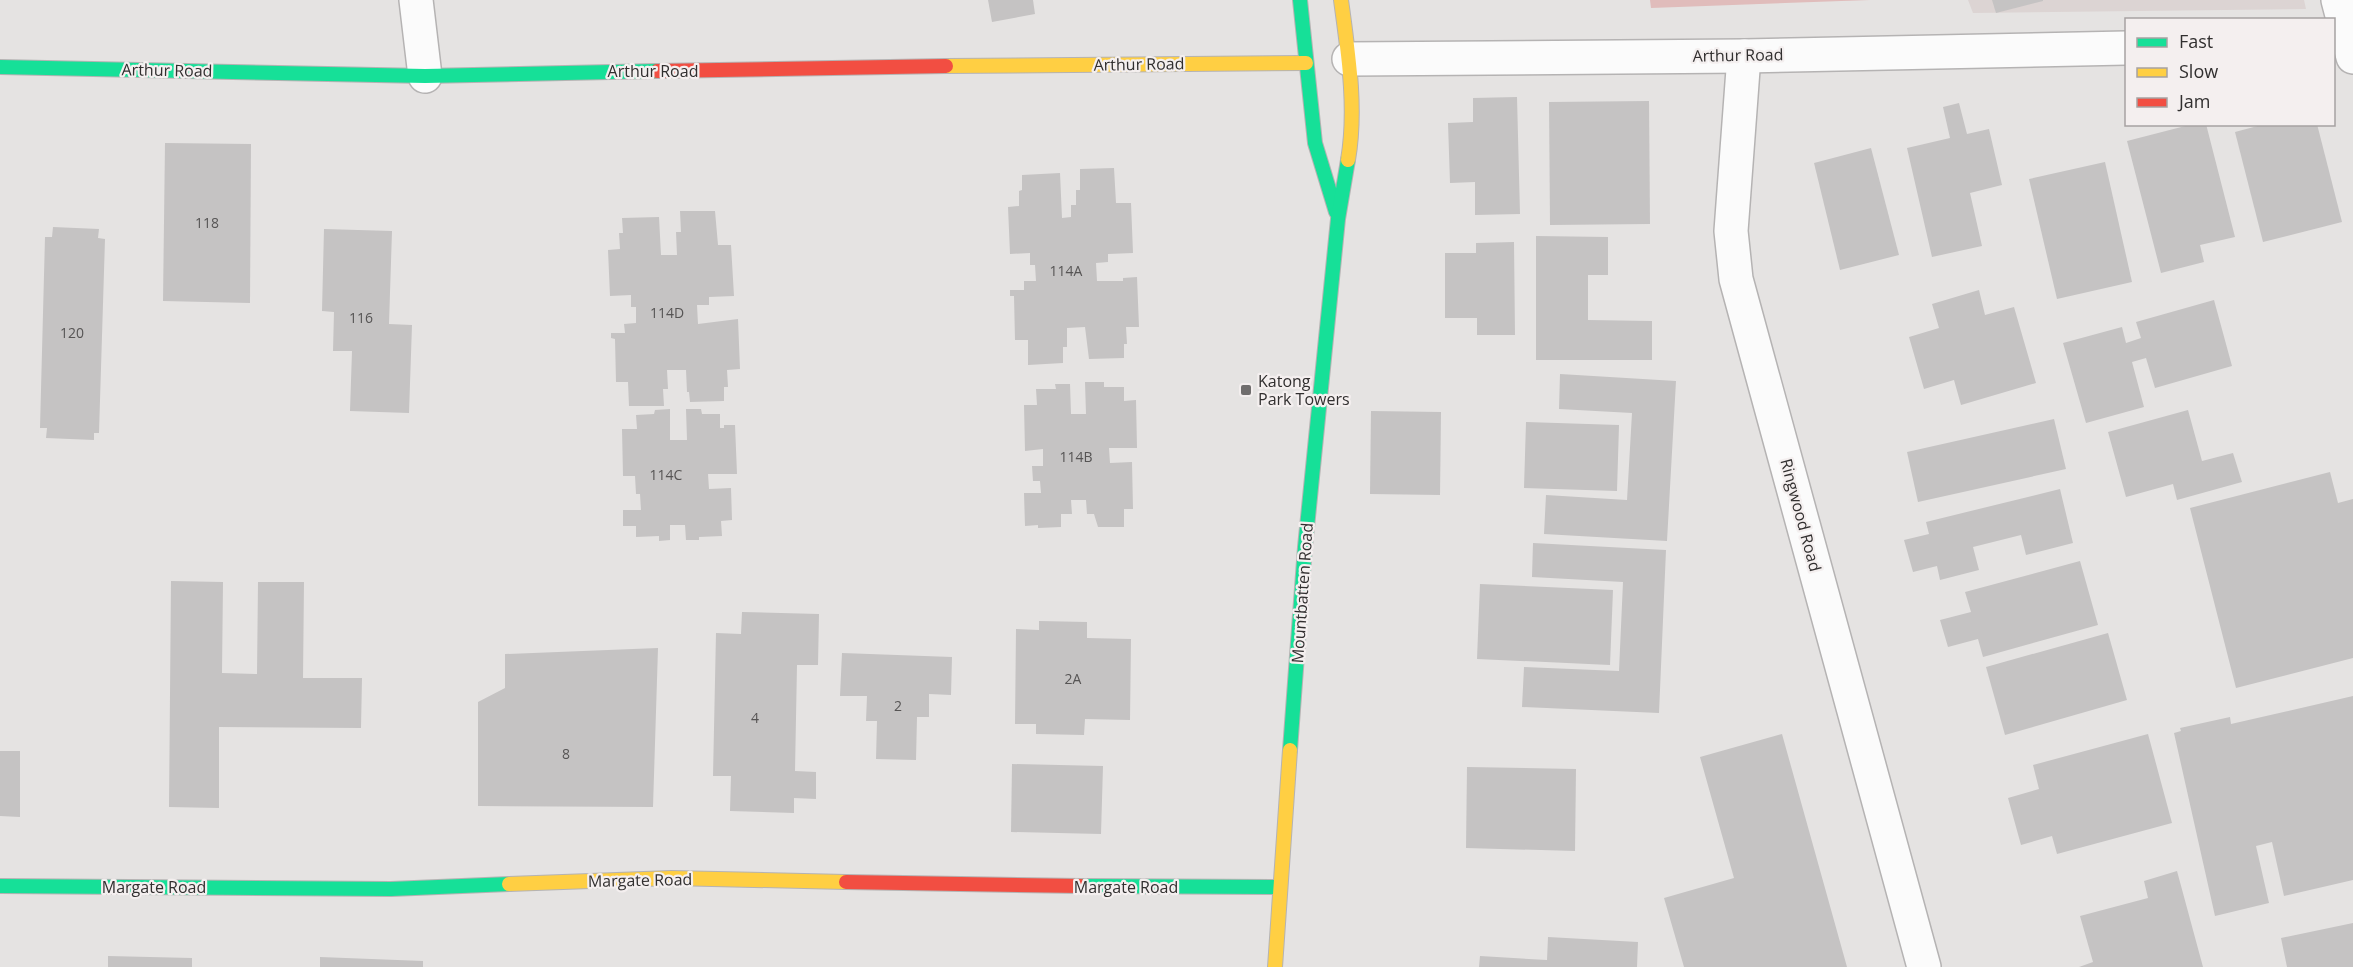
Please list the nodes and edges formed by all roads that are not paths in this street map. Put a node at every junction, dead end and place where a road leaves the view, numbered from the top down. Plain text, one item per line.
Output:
1 (416, 0) edge
2 (1300, 0) edge
3 (1341, 0) edge
4 (2338, 0) edge
5 (2347, 46) edge
6 (2125, 48) edge
7 (1744, 56) junction
8 (1349, 59) junction
9 (1306, 63) junction
10 (0, 67) edge
11 (425, 76) junction
12 (1338, 219) junction
13 (0, 886) edge
14 (1280, 887) junction
15 (1275, 967) edge
16 (1924, 967) edge

1 - 11 street
2 - 9 street, Mountbatten Road
3 - 8 street, Mountbatten Road
4 - 5 street
6 - 7 street, Arthur Road
7 - 8 street, Arthur Road
7 - 16 street, Ringwood Road
8 - 12 street, Mountbatten Road
9 - 11 street, Arthur Road
9 - 12 street, Mountbatten Road
10 - 11 street, Arthur Road
12 - 14 street, Mountbatten Road
13 - 14 street, Margate Road
14 - 15 street, Mountbatten Road

